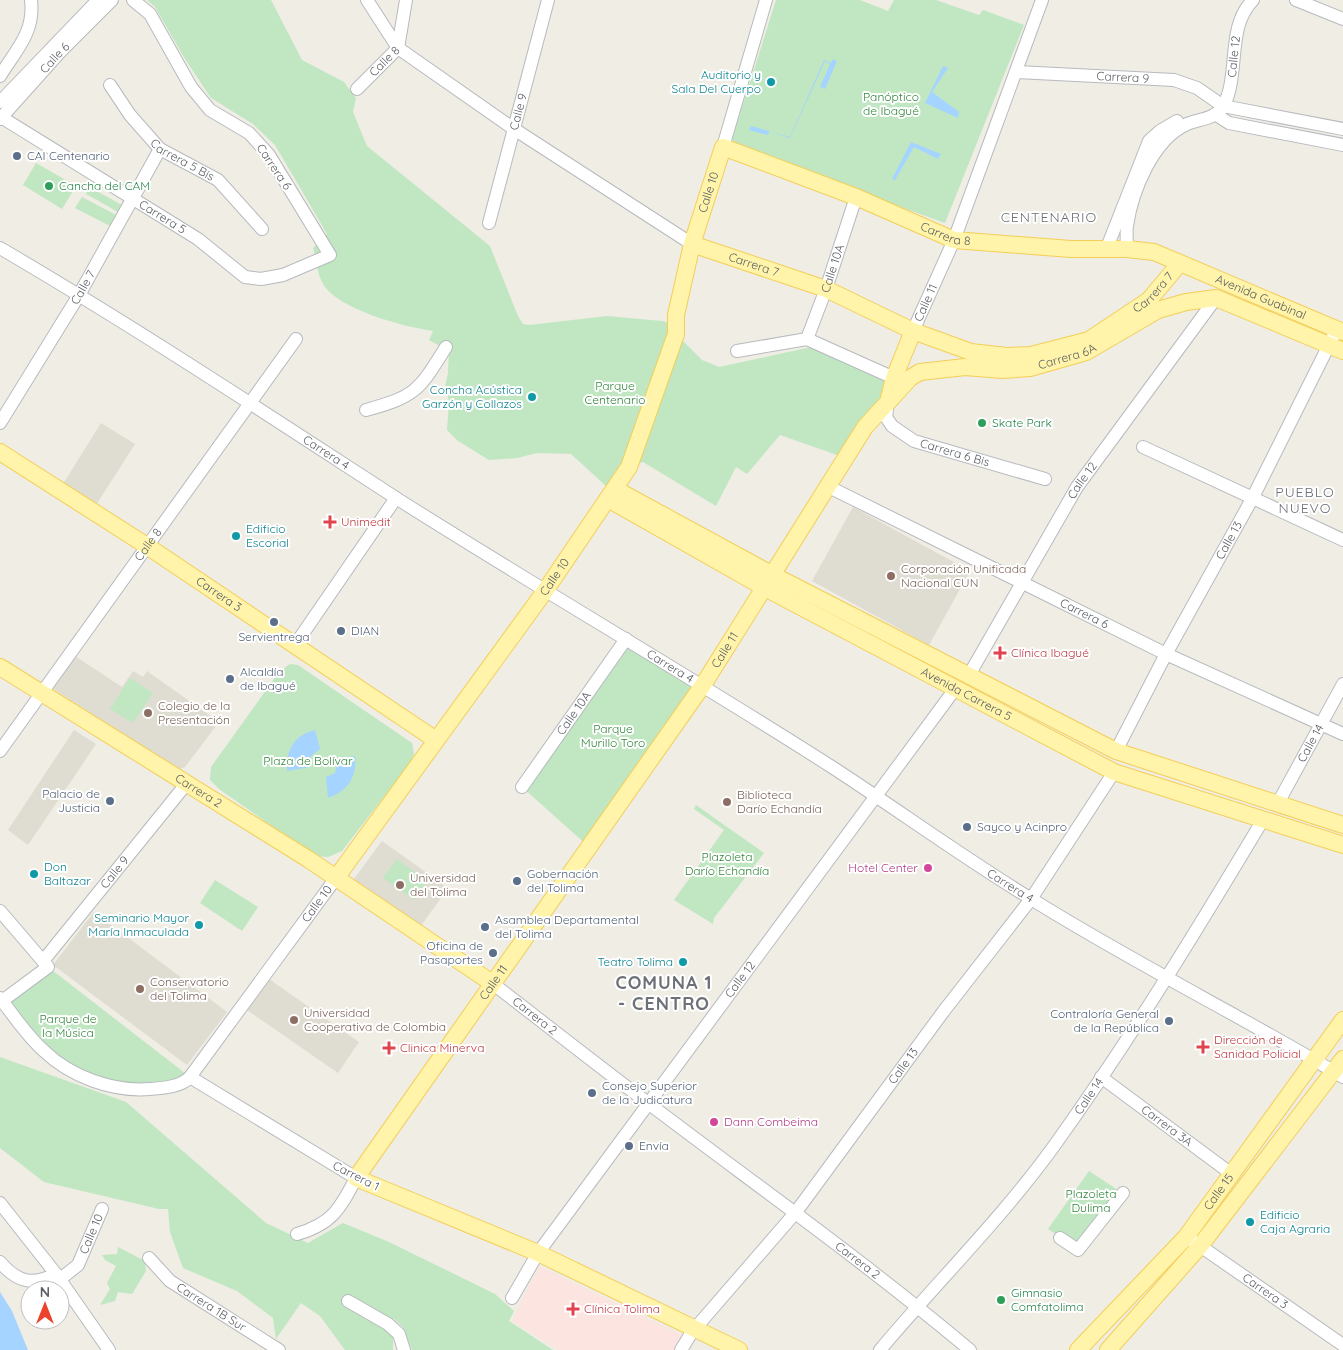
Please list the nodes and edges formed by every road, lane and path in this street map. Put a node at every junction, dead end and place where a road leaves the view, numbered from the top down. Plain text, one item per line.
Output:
1 (31, 0) edge
2 (83, 0) edge
3 (98, 0) edge
4 (112, 0) edge
5 (133, 0) edge
6 (367, 0) edge
7 (406, 0) edge
8 (548, 0) edge
9 (766, 0) edge
10 (1042, 0) edge
11 (1253, 0) edge
12 (1296, 0) edge
13 (1343, 20) edge
14 (398, 48) junction
15 (4, 61) edge
16 (1017, 72) junction
17 (0, 76) edge
18 (110, 85) dead end
19 (357, 89) dead end
20 (0, 102) edge
21 (1219, 110) junction
22 (0, 118) edge
23 (514, 129) junction
24 (1343, 129) edge
25 (1343, 145) edge
26 (723, 147) junction
27 (160, 149) junction
28 (856, 197) junction
29 (132, 200) junction
30 (489, 223) dead end
31 (262, 230) dead end
32 (954, 240) junction
33 (692, 244) junction
34 (0, 248) edge
35 (1127, 249) junction
36 (1106, 250) junction
37 (330, 255) joint
38 (1180, 263) junction
39 (826, 289) junction
40 (79, 295) junction
41 (1216, 298) junction
42 (1154, 305) junction
43 (1340, 330) edge
44 (914, 331) junction
45 (296, 339) dead end
46 (807, 339) junction
47 (446, 347) dead end
48 (1337, 348) edge
49 (736, 351) dead end
50 (902, 378) junction
51 (249, 402) junction
52 (888, 402) junction
53 (366, 410) dead end
54 (0, 423) edge
55 (1143, 447) dead end
56 (0, 452) edge
57 (1045, 479) dead end
58 (829, 487) junction
59 (611, 494) junction
60 (396, 498) junction
61 (1252, 499) junction
62 (1343, 540) edge
63 (147, 546) junction
64 (769, 582) junction
65 (1022, 584) junction
66 (545, 591) junction
67 (626, 639) junction
68 (296, 645) junction
69 (1166, 654) junction
70 (0, 667) edge
71 (969, 675) junction
72 (1343, 684) edge
73 (703, 685) junction
74 (955, 689) junction
75 (40, 693) junction
76 (1320, 723) junction
77 (1343, 734) edge
78 (436, 740) junction
79 (0, 751) edge
80 (1116, 751) junction
81 (1114, 772) junction
82 (187, 784) junction
83 (522, 787) dead end
84 (876, 796) junction
85 (1278, 802) junction
86 (1264, 818) junction
87 (1343, 825) edge
88 (1343, 845) edge
89 (336, 878) junction
90 (1031, 899) junction
91 (0, 911) edge
92 (46, 964) junction
93 (1167, 980) junction
94 (492, 983) junction
95 (1, 999) edge
96 (1343, 1020) edge
97 (1315, 1059) junction
98 (1340, 1069) edge
99 (190, 1077) junction
100 (1101, 1077) junction
101 (648, 1103) junction
102 (1233, 1175) junction
103 (356, 1178) junction
104 (1123, 1193) dead end
105 (0, 1203) edge
106 (102, 1209) dead end
107 (796, 1212) junction
108 (297, 1234) dead end
109 (1186, 1237) junction
110 (1060, 1238) dead end
111 (1200, 1246) junction
112 (538, 1253) junction
113 (149, 1258) dead end
114 (0, 1262) edge
115 (57, 1277) junction
116 (512, 1298) dead end
117 (348, 1301) dead end
118 (917, 1306) junction
119 (695, 1330) junction
120 (1343, 1344) edge
121 (272, 1348) edge
122 (109, 1350) edge
123 (404, 1350) edge
124 (680, 1350) edge
125 (738, 1350) edge
126 (880, 1350) edge
127 (970, 1350) edge
128 (1078, 1350) edge
129 (1108, 1350) edge

1 - 15 street
2 - 3 street
3 - 20 street, Calle 6
4 - 22 street, Calle 6
5 - 37 street, Carrera 6
6 - 14 street, Carrera 7
7 - 14 street, Calle 8
8 - 23 street, Calle 9
9 - 26 street, Calle 10
10 - 16 street, Calle 11
11 - 21 street, Calle 12
12 - 13 street
14 - 19 street, Calle 8
14 - 23 street, Carrera 7
15 - 17 street
16 - 21 street, Carrera 9
16 - 32 street, Calle 11
18 - 27 street, Carrera 5 Bis
21 - 24 street
21 - 25 street
21 - 35 street
21 - 36 street
22 - 29 street, Carrera 5
23 - 30 street, Calle 9
23 - 33 street, Carrera 7
26 - 28 main road, Carrera 8
26 - 33 main road, Calle 10
27 - 29 street, Calle 7
27 - 31 street, Carrera 5 Bis
28 - 32 main road, Carrera 8
28 - 39 street, Calle 10A
29 - 37 street, Carrera 5
29 - 40 street, Calle 7
32 - 36 main road, Carrera 8
32 - 44 street, Calle 11
33 - 39 main road, Carrera 7
33 - 59 main road, Calle 10
34 - 40 street, Carrera 4
35 - 36 main road, Carrera 8
35 - 38 main road, Carrera 8
38 - 42 main road, Carrera 7
38 - 43 main road, Avenida Guabinal
39 - 44 main road, Carrera 7
39 - 46 street, Calle 10A
40 - 51 street, Carrera 4
40 - 54 street, Calle 7
41 - 42 main road, Carrera 6A
41 - 48 main road, Avenida Guabinal
41 - 65 street, Calle 12
42 - 44 main road, Carrera 7
42 - 50 main road, Carrera 6A
43 - 48 street, Calle 13
44 - 50 main road, Calle 11
45 - 51 street, Calle 8
46 - 49 street
46 - 50 street
47 - 53 street
48 - 61 street, Calle 13
50 - 52 main road, Carrera 6A
51 - 60 street, Carrera 4
51 - 63 street, Calle 8
52 - 57 street, Carrera 6 Bis
52 - 58 main road, Calle 11
55 - 61 street
56 - 63 main road, Carrera 3
58 - 64 main road, Calle 11
58 - 65 street, Carrera 6
59 - 64 main road, Avenida Carrera 5
59 - 66 main road, Calle 10
60 - 66 street, Carrera 4
60 - 68 street
61 - 62 street
61 - 69 street, Calle 13
63 - 68 main road, Carrera 3
63 - 75 street, Calle 8
64 - 71 main road, Avenida Carrera 5
64 - 73 main road, Calle 11
64 - 74 main road, Avenida Carrera 5
65 - 69 street, Carrera 6
65 - 71 street, Calle 12
66 - 67 street, Carrera 4
66 - 78 main road, Calle 10
67 - 73 street, Carrera 4
67 - 83 street, Calle 10A
68 - 78 main road, Carrera 3
69 - 76 street, Carrera 6
69 - 80 street, Calle 13
70 - 75 main road, Carrera 2
71 - 80 main road, Avenida Carrera 5
72 - 76 street, Calle 14
73 - 84 street, Carrera 4
73 - 94 main road, Calle 11
74 - 81 main road, Avenida Carrera 5
74 - 84 street, Calle 12
75 - 79 street, Calle 8
75 - 82 main road, Carrera 2
76 - 77 street, Carrera 6
76 - 85 street, Calle 14
78 - 89 main road, Calle 10
80 - 85 main road, Avenida Carrera 5
81 - 86 main road, Avenida Carrera 5
81 - 90 street, Calle 13
82 - 89 main road, Carrera 2
82 - 92 street, Calle 9
84 - 90 street, Carrera 4
84 - 101 street, Calle 12
85 - 87 main road, Avenida Carrera 5
86 - 88 main road, Avenida Carrera 5
86 - 93 street, Calle 14
89 - 94 main road, Carrera 2
89 - 99 street, Calle 10
90 - 93 street, Carrera 4
90 - 107 street, Calle 13
91 - 92 street
92 - 95 street, Calle 9
93 - 97 street, Carrera 4
93 - 100 street, Calle 14
94 - 101 street, Carrera 2
94 - 103 main road, Calle 11
95 - 99 street
96 - 97 main road, Calle 15
97 - 98 street, Carrera 4
97 - 102 main road, Calle 15
98 - 111 main road, Calle 15
99 - 103 street, Carrera 1
100 - 102 street, Carrera 3A
100 - 118 street, Calle 14
101 - 107 street, Carrera 2
101 - 112 street, Calle 12
102 - 109 main road, Calle 15
103 - 108 street, Calle 11
103 - 112 main road, Carrera 1
104 - 110 street
105 - 115 street
106 - 115 street, Calle 10
107 - 118 street, Carrera 2
107 - 119 street, Calle 13
109 - 111 street, Carrera 3
109 - 128 main road, Calle 15
111 - 120 street, Carrera 3
111 - 129 main road, Calle 15
112 - 116 street, Calle 12
112 - 119 main road, Carrera 1
113 - 121 street, Carrera 1B Sur
114 - 115 street
115 - 122 street
117 - 123 street
118 - 126 street, Calle 14
118 - 127 street, Carrera 2
119 - 124 street, Calle 13
119 - 125 main road, Carrera 1

